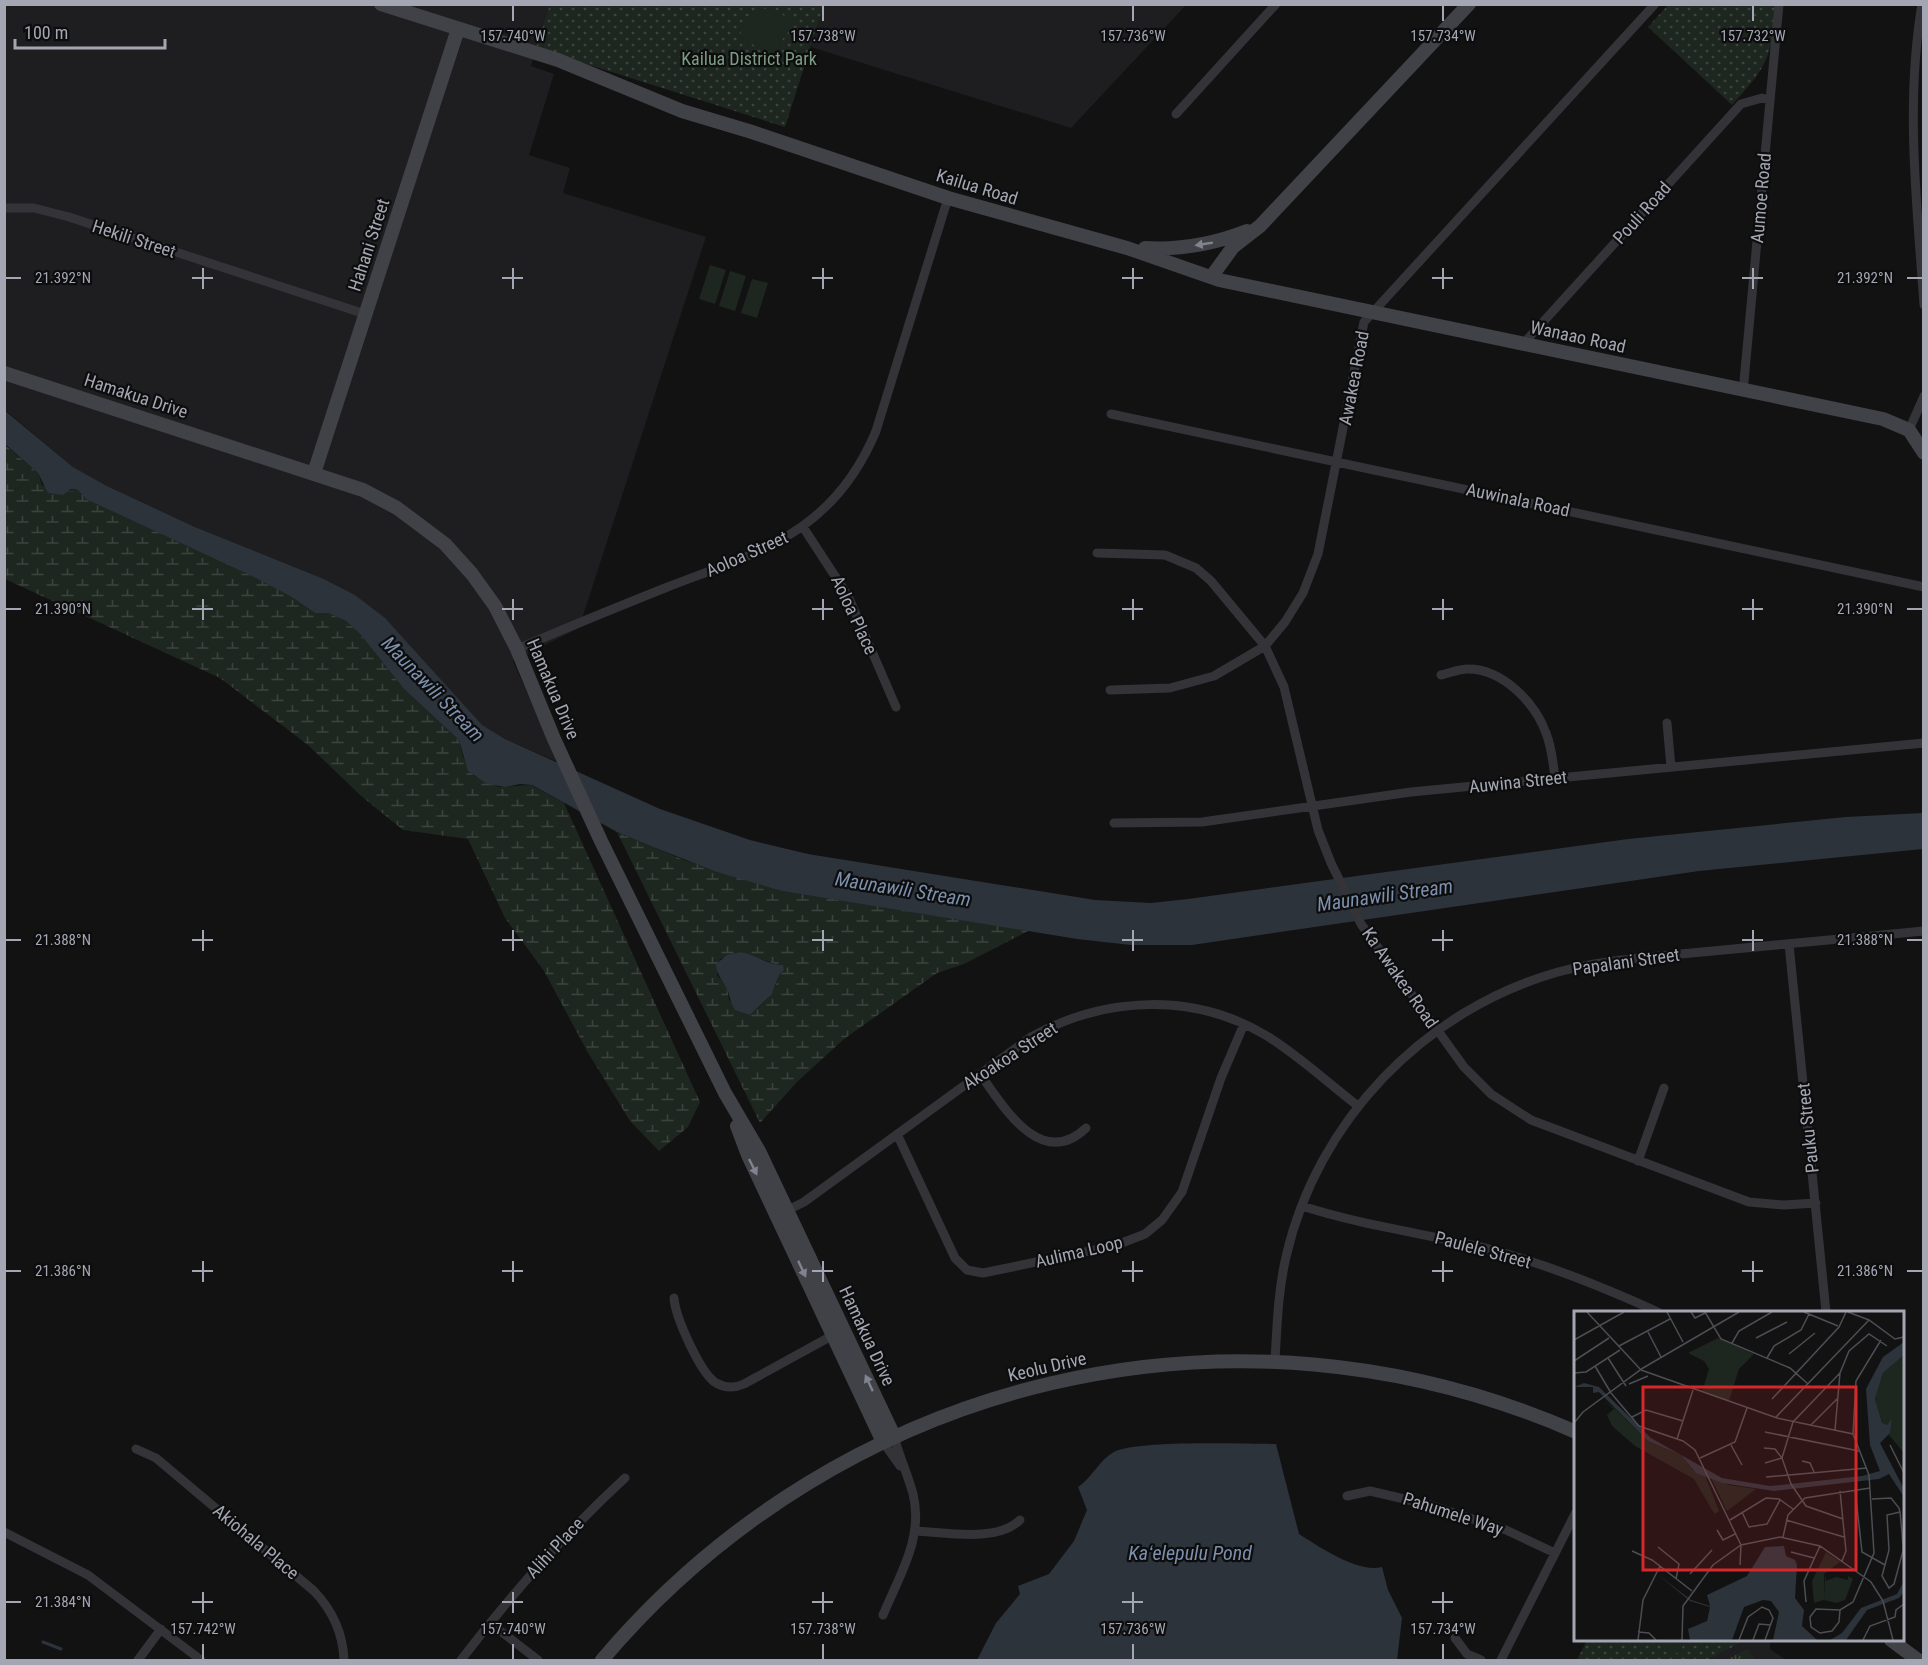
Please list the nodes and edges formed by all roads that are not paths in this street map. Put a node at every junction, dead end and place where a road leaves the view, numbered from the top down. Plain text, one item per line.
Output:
1 (381, 4) edge
2 (1276, 4) edge
3 (1469, 4) edge
4 (1655, 4) edge
5 (1779, 4) edge
6 (1922, 4) edge
7 (458, 29) junction
8 (1770, 100) junction
9 (1176, 114) dead end
10 (948, 198) junction
11 (4, 208) edge
12 (1260, 226) junction
13 (1127, 248) junction
14 (1212, 276) junction
15 (1923, 305) edge
16 (365, 314) junction
17 (1371, 314) junction
18 (1523, 344) junction
19 (4, 373) edge
20 (1743, 392) junction
21 (1923, 396) edge
22 (1111, 414) dead end
23 (1909, 430) junction
24 (1923, 453) edge
25 (1338, 462) junction
26 (314, 473) junction
27 (803, 527) junction
28 (1097, 553) dead end
29 (1923, 587) edge
30 (1265, 646) junction
31 (517, 649) junction
32 (1441, 675) dead end
33 (1110, 690) dead end
34 (896, 707) dead end
35 (1668, 723) dead end
36 (1923, 743) edge
37 (1671, 767) junction
38 (1555, 778) junction
39 (1312, 806) junction
40 (1114, 823) dead end
41 (1923, 931) edge
42 (1789, 944) junction
43 (1244, 1024) junction
44 (1437, 1030) junction
45 (980, 1074) junction
46 (1664, 1088) dead end
47 (1358, 1106) junction
48 (1086, 1128) dead end
49 (897, 1134) junction
50 (1638, 1161) junction
51 (1816, 1203) junction
52 (1302, 1206) junction
53 (782, 1213) junction
54 (674, 1298) dead end
55 (1656, 1311) edge
56 (1826, 1311) edge
57 (839, 1332) junction
58 (1275, 1361) junction
59 (1574, 1432) edge
60 (889, 1439) junction
61 (136, 1449) dead end
62 (625, 1478) dead end
63 (1347, 1496) dead end
64 (1574, 1514) edge
65 (1020, 1520) dead end
66 (915, 1531) junction
67 (4, 1532) edge
68 (1555, 1553) junction
69 (883, 1615) dead end
70 (490, 1623) junction
71 (161, 1629) junction
72 (1455, 1638) dead end
73 (1892, 1641) edge
74 (138, 1660) edge
75 (201, 1660) edge
76 (344, 1660) edge
77 (461, 1660) edge
78 (538, 1660) edge
79 (602, 1660) edge
80 (1481, 1660) edge
81 (1501, 1660) edge
82 (1918, 1660) edge

1 - 7 street, Kailua Road
2 - 9 street
3 - 12 street
4 - 17 street, Awakea Road
5 - 8 street, Aumoe Road
6 - 15 street
7 - 10 street, Kailua Road
7 - 16 street, Hahani Street
8 - 18 street, Pouli Road
8 - 20 street, Aumoe Road
10 - 13 street, Kailua Road
10 - 27 street, Aoloa Street
11 - 16 street, Hekili Street
12 -> 13 street
12 - 14 street
13 - 14 street, Kailua Road
14 - 17 street, Wanaao Road
16 - 26 street, Hahani Street
17 - 18 street, Wanaao Road
17 - 25 street, Awakea Road
18 - 20 street, Wanaao Road
19 - 26 street, Hamakua Drive
20 - 23 street, Wanaao Road
21 - 23 street
22 - 25 street, Auwinala Road
23 - 24 street
25 - 29 street, Auwinala Road
25 - 30 street, Awakea Road
26 - 31 street, Hamakua Drive
27 - 31 street, Aoloa Street
27 - 34 street, Aoloa Place
28 - 30 street, Ka Awakea Road
30 - 33 street, Awakea Road
30 - 39 street, Ka Awakea Road
31 - 53 street, Hamakua Drive
32 - 38 street
35 - 37 street
36 - 37 street, Auwina Street
37 - 38 street, Auwina Street
38 - 39 street, Auwina Street
39 - 40 street, Auwina Street
39 - 44 street, Ka Awakea Road
41 - 42 street, Papalani Street
42 - 44 street, Papalani Street
42 - 51 street, Pauku Street
43 - 45 street, Akoakoa Street
43 - 47 street, Akoakoa Street
43 - 49 street, Aulima Loop
44 - 47 street, Papalani Street
44 - 50 street, Ka Awakea Road
45 - 48 street
45 - 49 street, Akoakoa Street
46 - 50 street
47 - 52 street, Papalani Street
49 - 53 street, Akoakoa Street
50 - 51 street, Ka Awakea Road
51 - 56 street, Pauku Street
52 - 55 street, Paulele Street
52 - 58 street, Papalani Street
53 - 57 street, Hamakua Drive
54 - 57 street
57 - 60 street, Hamakua Drive
58 - 59 street, Keolu Drive
58 - 60 street, Keolu Drive
60 - 66 street, Hamakua Drive
60 - 79 street, Keolu Drive
61 - 76 street, Akiohala Place
62 - 70 street, Alihi Place
63 - 68 street, Pahumele Way
64 - 68 street
65 - 66 street
66 - 69 street, Hamakua Drive
67 - 71 street
68 - 81 street
70 - 77 street, Alihi Place
70 - 78 street
71 - 74 street
71 - 75 street
72 - 80 street
73 - 82 street

